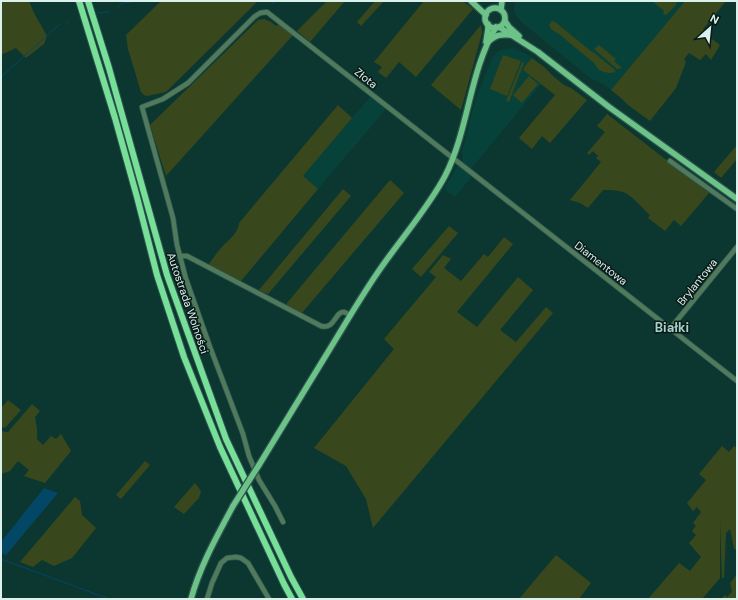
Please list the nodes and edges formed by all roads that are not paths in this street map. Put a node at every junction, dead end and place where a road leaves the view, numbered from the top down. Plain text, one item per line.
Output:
1 (79, 1) edge
2 (88, 1) edge
3 (471, 1) edge
4 (476, 1) edge
5 (497, 1) edge
6 (502, 1) edge
7 (492, 9) junction
8 (501, 10) junction
9 (486, 15) junction
10 (505, 21) junction
11 (488, 24) junction
12 (498, 27) junction
13 (513, 35) junction
14 (489, 42) junction
15 (538, 52) junction
16 (484, 54) junction
17 (453, 158) junction
18 (670, 161) dead end
19 (737, 199) edge
20 (737, 209) edge
21 (737, 247) edge
22 (180, 256) junction
23 (350, 315) junction
24 (670, 329) junction
25 (737, 381) edge
26 (283, 522) dead end
27 (191, 599) edge
28 (207, 599) edge
29 (269, 599) edge
30 (292, 599) edge
31 (303, 599) edge

1 - 30 highway, Autostrada Wolności
2 - 31 highway, Autostrada Wolności
3 - 9 main road
4 - 7 main road
5 - 7 main road
6 - 8 main road
7 - 8 main road
7 - 9 main road
8 - 10 main road
9 - 11 main road
10 - 12 main road
10 - 15 main road
11 - 12 main road
11 - 16 main road
12 - 13 main road
12 - 14 main road
13 - 14 main road
13 - 15 main road
14 - 16 main road
15 - 19 main road
16 - 17 main road
17 - 22 street, Złota
17 - 23 main road
17 - 24 street, Diamentowa
18 - 20 street
21 - 24 street, Brylantowa
22 - 23 street
22 - 26 street
23 - 27 main road, bridge
24 - 25 street, Diamentowa
28 - 29 street

